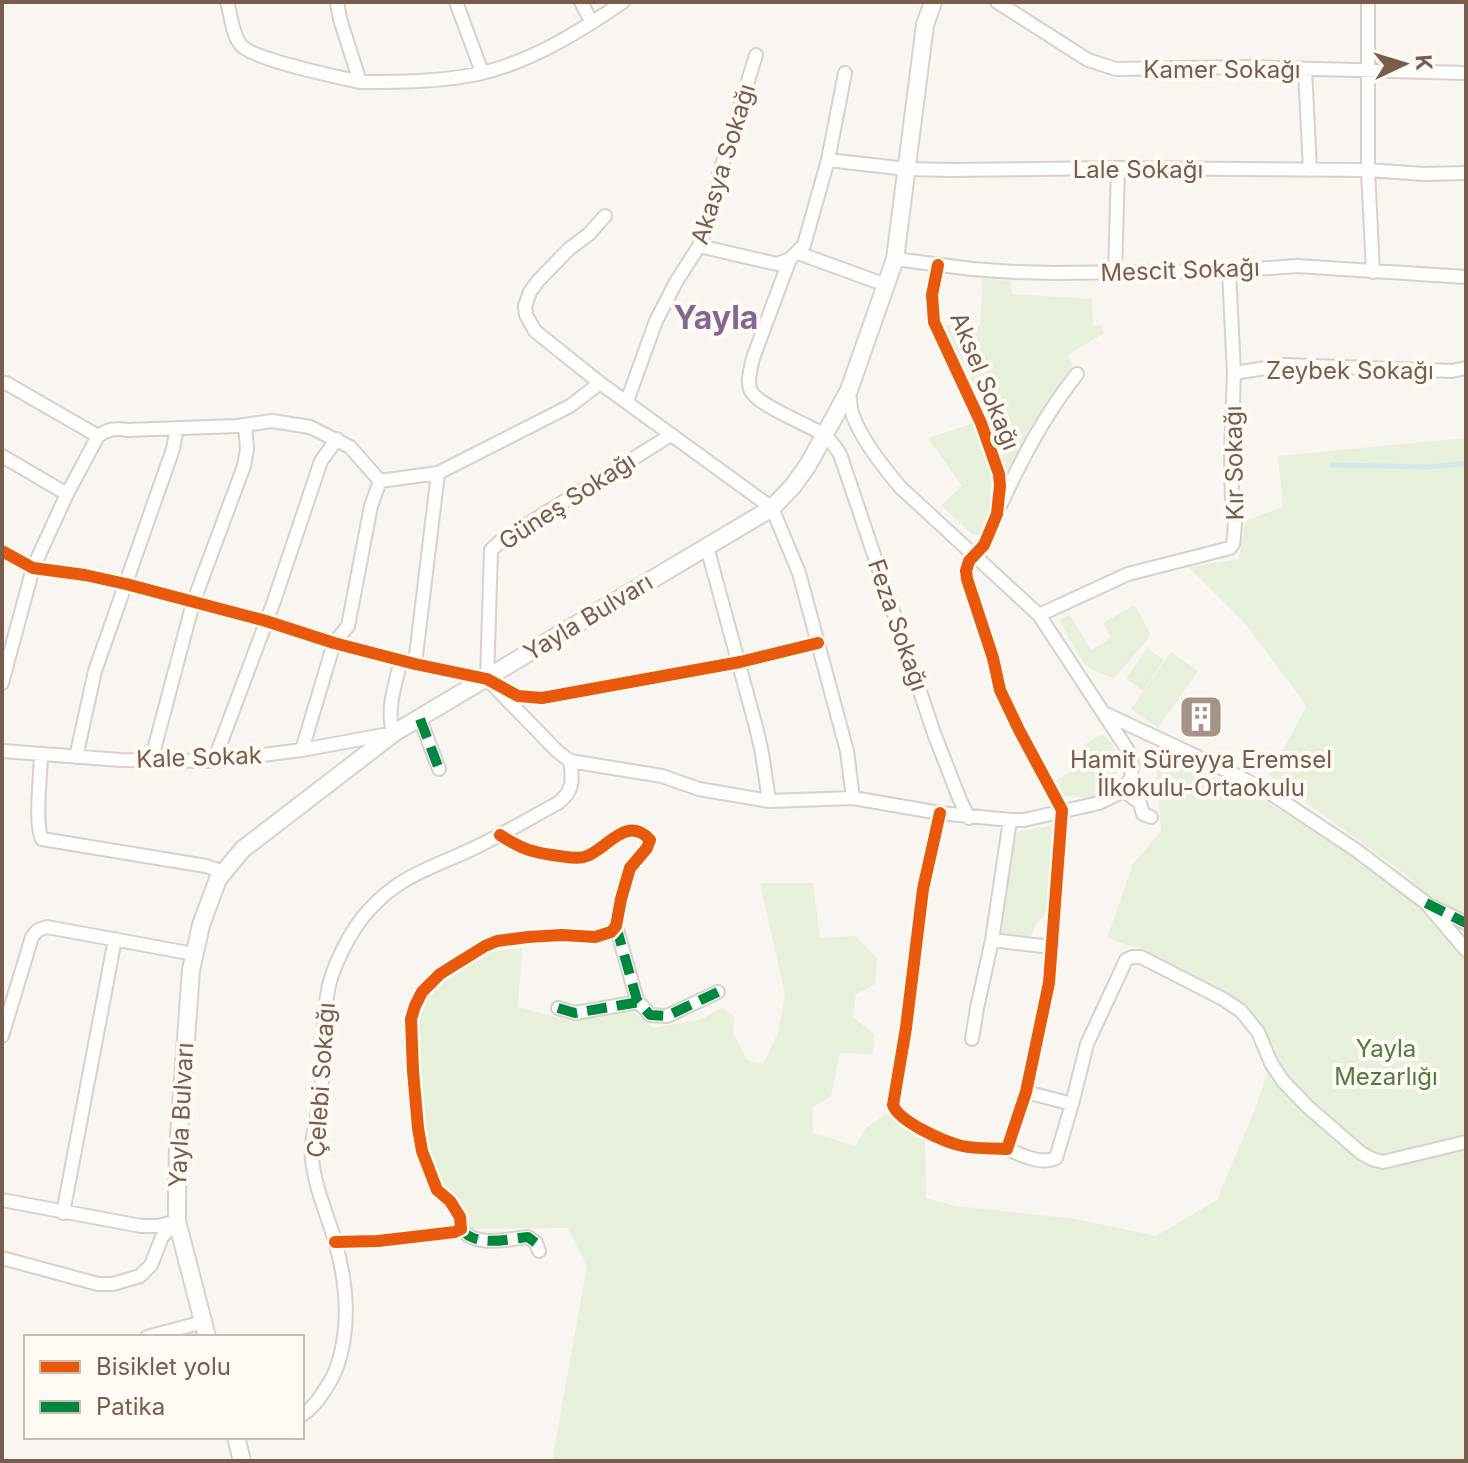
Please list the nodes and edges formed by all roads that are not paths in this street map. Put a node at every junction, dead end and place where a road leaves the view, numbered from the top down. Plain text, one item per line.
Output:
1 (227, 2) edge
2 (337, 2) edge
3 (456, 2) edge
4 (581, 2) edge
5 (623, 2) edge
6 (922, 2) edge
7 (933, 2) edge
8 (997, 2) edge
9 (1368, 2) edge
10 (592, 23) junction
11 (925, 25) junction
12 (756, 55) dead end
13 (1305, 69) junction
14 (1368, 70) junction
15 (482, 72) junction
16 (845, 73) dead end
17 (1466, 73) edge
18 (360, 82) junction
19 (828, 160) junction
20 (1118, 168) junction
21 (907, 169) junction
22 (1310, 170) junction
23 (1368, 170) junction
24 (1466, 173) edge
25 (605, 216) dead end
26 (699, 246) junction
27 (794, 256) junction
28 (895, 259) junction
29 (938, 265) junction
30 (1229, 271) junction
31 (1115, 272) junction
32 (1373, 272) junction
33 (1466, 277) edge
34 (886, 285) junction
35 (1466, 368) edge
36 (1234, 373) junction
37 (1077, 374) dead end
38 (6, 383) dead end
39 (600, 383) junction
40 (849, 390) junction
41 (627, 401) junction
42 (245, 425) junction
43 (177, 428) junction
44 (671, 435) junction
45 (98, 436) junction
46 (824, 436) junction
47 (337, 439) junction
48 (2, 456) edge
49 (438, 473) junction
50 (380, 481) junction
51 (67, 494) junction
52 (772, 508) junction
53 (997, 514) junction
54 (707, 547) junction
55 (2, 551) edge
56 (974, 554) junction
57 (33, 568) junction
58 (126, 584) junction
59 (193, 603) junction
60 (1039, 615) junction
61 (266, 621) junction
62 (334, 643) junction
63 (818, 643) junction
64 (5, 655) edge
65 (401, 660) junction
66 (740, 662) junction
67 (415, 664) junction
68 (487, 679) junction
69 (2, 683) edge
70 (1103, 713) junction
71 (420, 719) junction
72 (394, 733) junction
73 (302, 750) junction
74 (2, 751) edge
75 (41, 754) junction
76 (76, 757) junction
77 (151, 761) junction
78 (214, 761) junction
79 (570, 761) junction
80 (439, 769) dead end
81 (1123, 790) junction
82 (853, 798) junction
83 (769, 801) junction
84 (1062, 810) junction
85 (940, 813) junction
86 (1151, 817) dead end
87 (969, 818) junction
88 (1010, 820) junction
89 (500, 835) junction
90 (224, 872) junction
91 (1426, 903) junction
92 (1466, 923) edge
93 (616, 926) junction
94 (115, 939) junction
95 (992, 940) junction
96 (1051, 947) junction
97 (1466, 950) edge
98 (194, 954) junction
99 (718, 992) dead end
100 (639, 1002) junction
101 (558, 1008) dead end
102 (2, 1036) edge
103 (972, 1039) dead end
104 (1026, 1092) junction
105 (1072, 1104) junction
106 (1466, 1142) edge
107 (1007, 1149) junction
108 (2, 1200) edge
109 (63, 1213) junction
110 (177, 1221) junction
111 (461, 1229) junction
112 (335, 1242) junction
113 (539, 1251) dead end
114 (2, 1258) edge
115 (205, 1330) edge
116 (164, 1335) edge
117 (304, 1414) edge
118 (236, 1439) edge
119 (242, 1461) edge

1 - 18 street
2 - 18 street
3 - 15 street
4 - 10 street
5 - 10 street
6 - 11 main road, Yayla Bulvarı
7 - 11 main road, Yayla Bulvarı
8 - 13 street, Kamer Sokağı
9 - 14 street
10 - 15 street
11 - 21 main road, Yayla Bulvarı
12 - 26 street, Akasya Sokağı
13 - 14 street, Kamer Sokağı
13 - 22 street
14 - 17 street, Kamer Sokağı
14 - 23 street
15 - 18 street
16 - 19 street
19 - 21 street, Lale Sokağı
19 - 27 street
20 - 21 street, Lale Sokağı
20 - 22 street, Lale Sokağı
20 - 31 street
21 - 28 main road, Yayla Bulvarı
22 - 23 street, Lale Sokağı
23 - 24 street, Lale Sokağı
23 - 32 street
25 - 39 street
26 - 27 street
26 - 41 street, Akasya Sokağı
27 - 34 street
27 - 46 street
28 - 29 street, Mescit Sokağı
28 - 34 main road, Yayla Bulvarı
29 - 31 street, Mescit Sokağı
29 - 53 street, Aksel Sokağı
30 - 31 street, Mescit Sokağı
30 - 32 street, Mescit Sokağı
30 - 36 street, Kır Sokağı
32 - 33 street, Mescit Sokağı
34 - 40 main road, Yayla Bulvarı
35 - 36 street, Zeybek Sokağı
36 - 60 street, Kır Sokağı
37 - 53 street
38 - 45 street
39 - 41 street
39 - 49 street
40 - 46 main road, Yayla Bulvarı
40 - 56 street
41 - 44 street
42 - 43 street
42 - 47 street
42 - 59 street
43 - 45 street
43 - 58 street
44 - 52 street
44 - 68 street, Güneş Sokağı
45 - 51 street
46 - 52 main road, Yayla Bulvarı
46 - 87 street, Feza Sokağı
47 - 50 street
47 - 61 street
48 - 51 street
49 - 50 street
49 - 67 street
50 - 62 street
51 - 57 street
52 - 54 main road, Yayla Bulvarı
52 - 63 street
53 - 56 street, Aksel Sokağı
54 - 66 street
54 - 68 main road, Yayla Bulvarı
55 - 57 street
56 - 60 street
56 - 84 street
57 - 58 street
57 - 64 street
58 - 59 street
58 - 76 street
59 - 61 street
59 - 77 street
60 - 70 street
61 - 62 street
61 - 78 street
62 - 65 street
62 - 73 street
63 - 66 street
63 - 82 street
64 - 69 street
65 - 67 street
65 - 72 street
66 - 68 street
66 - 83 street
67 - 68 street
68 - 71 main road, Yayla Bulvarı
68 - 79 street
70 - 81 street
70 - 91 street
71 - 72 main road, Yayla Bulvarı
71 - 80 street
72 - 73 street, Kale Sokak
72 - 90 main road, Yayla Bulvarı
73 - 78 street, Kale Sokak
74 - 75 street, Kale Sokak
75 - 76 street, Kale Sokak
75 - 90 street
76 - 77 street, Kale Sokak
77 - 78 street, Kale Sokak
79 - 83 street
79 - 89 street, Çelebi Sokağı
81 - 84 street
81 - 86 street
82 - 83 street
82 - 85 street
84 - 88 street
84 - 96 street
85 - 87 street
85 - 107 street
87 - 88 street
88 - 95 street
89 - 93 street
89 - 112 street, Çelebi Sokağı
90 - 98 main road, Yayla Bulvarı
91 - 92 street
91 - 97 street
93 - 100 street
93 - 111 street
94 - 98 street
94 - 102 street
94 - 109 street
95 - 96 street
95 - 103 street
96 - 104 street
98 - 110 main road, Yayla Bulvarı
99 - 100 street
100 - 101 street
104 - 105 street
104 - 107 street
105 - 106 street
105 - 107 street
108 - 109 street
109 - 110 street
110 - 114 street
110 - 115 main road, Yayla Bulvarı
111 - 112 street
111 - 113 street
112 - 117 street, Çelebi Sokağı
115 - 116 street
118 - 119 main road

